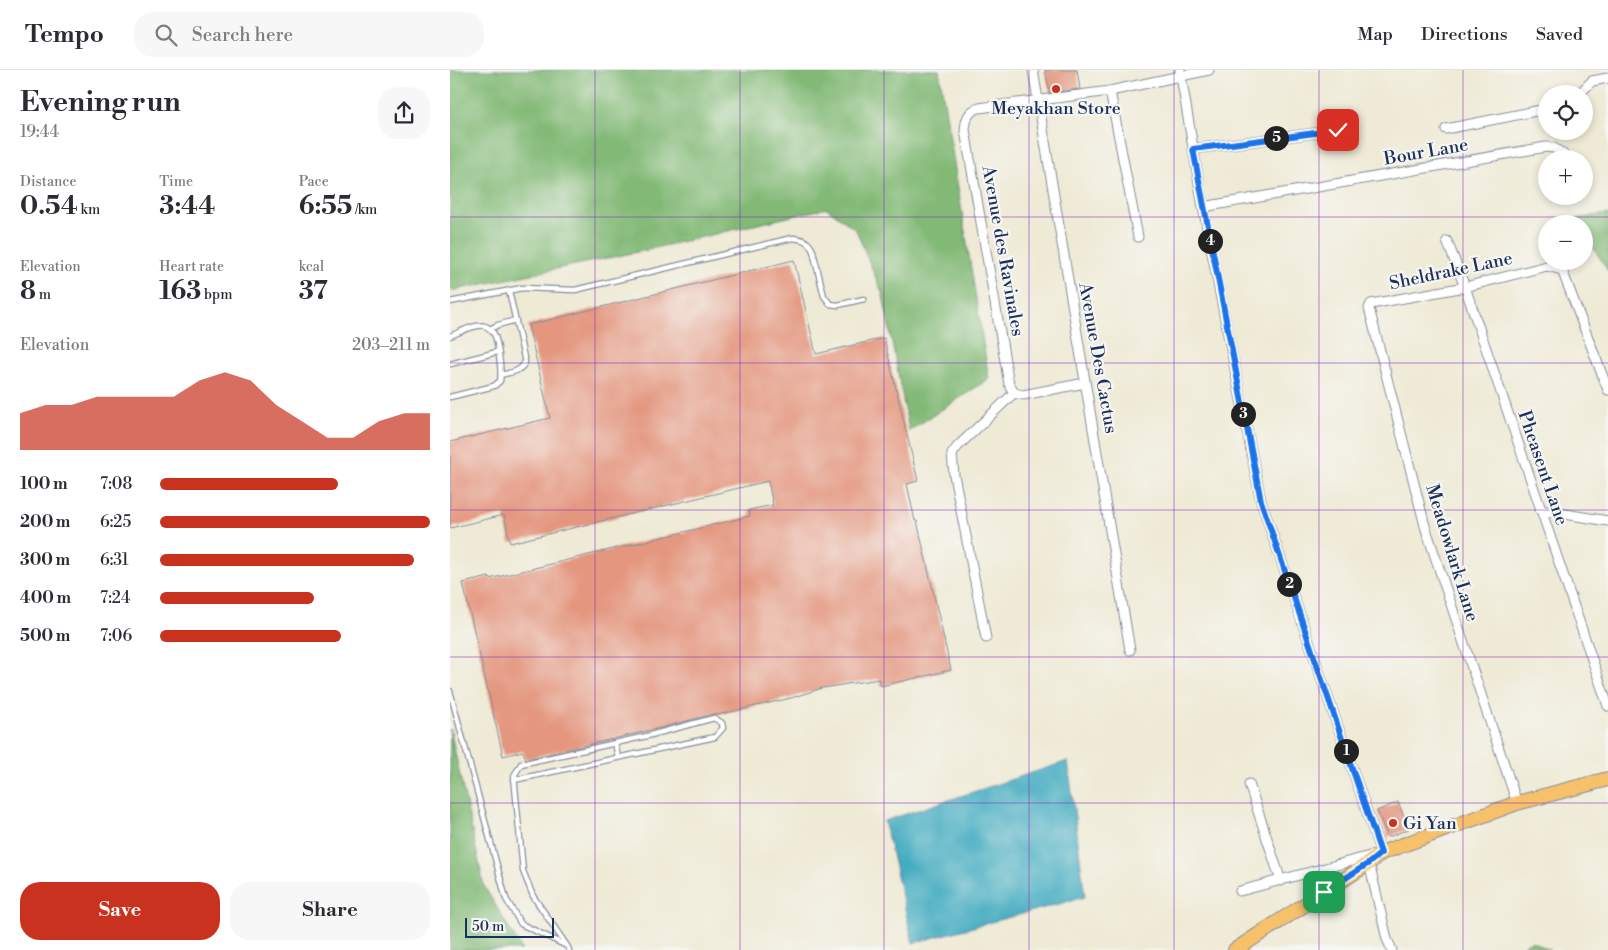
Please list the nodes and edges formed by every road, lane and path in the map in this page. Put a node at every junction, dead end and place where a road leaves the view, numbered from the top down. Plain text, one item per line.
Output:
1 (1033, 70) edge
2 (1209, 70) edge
3 (1180, 73) edge
4 (1608, 78) edge
5 (1588, 85) edge
6 (1110, 91) junction
7 (1038, 100) junction
8 (1538, 110) edge
9 (1446, 129) dead end
10 (1338, 130) dead end
11 (1193, 149) junction
12 (1557, 150) edge
13 (1203, 207) junction
14 (1138, 237) dead end
15 (1448, 241) dead end
16 (1465, 287) junction
17 (509, 291) junction
18 (864, 299) dead end
19 (450, 302) edge
20 (1369, 308) joint
21 (516, 320) junction
22 (490, 329) junction
23 (450, 336) edge
24 (497, 352) junction
25 (450, 364) edge
26 (501, 375) junction
27 (1085, 383) junction
28 (1608, 390) edge
29 (1014, 393) junction
30 (450, 397) edge
31 (1540, 510) junction
32 (1608, 521) edge
33 (986, 638) dead end
34 (1130, 650) dead end
35 (450, 691) edge
36 (1606, 691) edge
37 (1608, 706) edge
38 (615, 743) junction
39 (618, 757) junction
40 (514, 780) junction
41 (1608, 780) edge
42 (1249, 784) dead end
43 (1517, 803) junction
44 (1381, 853) junction
45 (1369, 863) junction
46 (1281, 881) junction
47 (1240, 891) dead end
48 (568, 948) edge
49 (1235, 950) edge
50 (1392, 950) edge

1 - 7 street, Avenue Des Cactus
2 - 3 street
3 - 6 street
3 - 11 street
4 - 5 street
6 - 7 street
6 - 14 street
7 - 27 street, Avenue Des Cactus
7 - 29 street, Avenue des Ravinales
8 - 9 street
10 - 11 street
11 - 13 street
12 - 13 street, Bour Lane
13 - 44 street
15 - 16 street, Pheasent Lane
16 - 20 street, Sheldrake Lane
16 - 28 street, Sheldrake Lane
16 - 31 street, Pheasent Lane
17 - 18 lane
17 - 19 lane
17 - 21 lane
20 - 43 street, Meadowlark Lane
21 - 22 lane
21 - 26 lane
22 - 23 lane
22 - 24 lane
24 - 25 lane
24 - 26 lane
26 - 30 lane
27 - 29 street
27 - 34 street, Avenue Des Cactus
29 - 33 street
31 - 32 street
31 - 36 street, Pheasent Lane
35 - 48 lane
36 - 37 street, Pheasent Lane
38 - 39 lane
38 - 39 lane
38 - 40 lane
39 - 40 lane
40 - 48 lane
41 - 43 main road
42 - 46 street
43 - 44 main road
44 - 45 main road
44 - 46 street
45 - 49 main road
45 - 50 street
46 - 47 street

